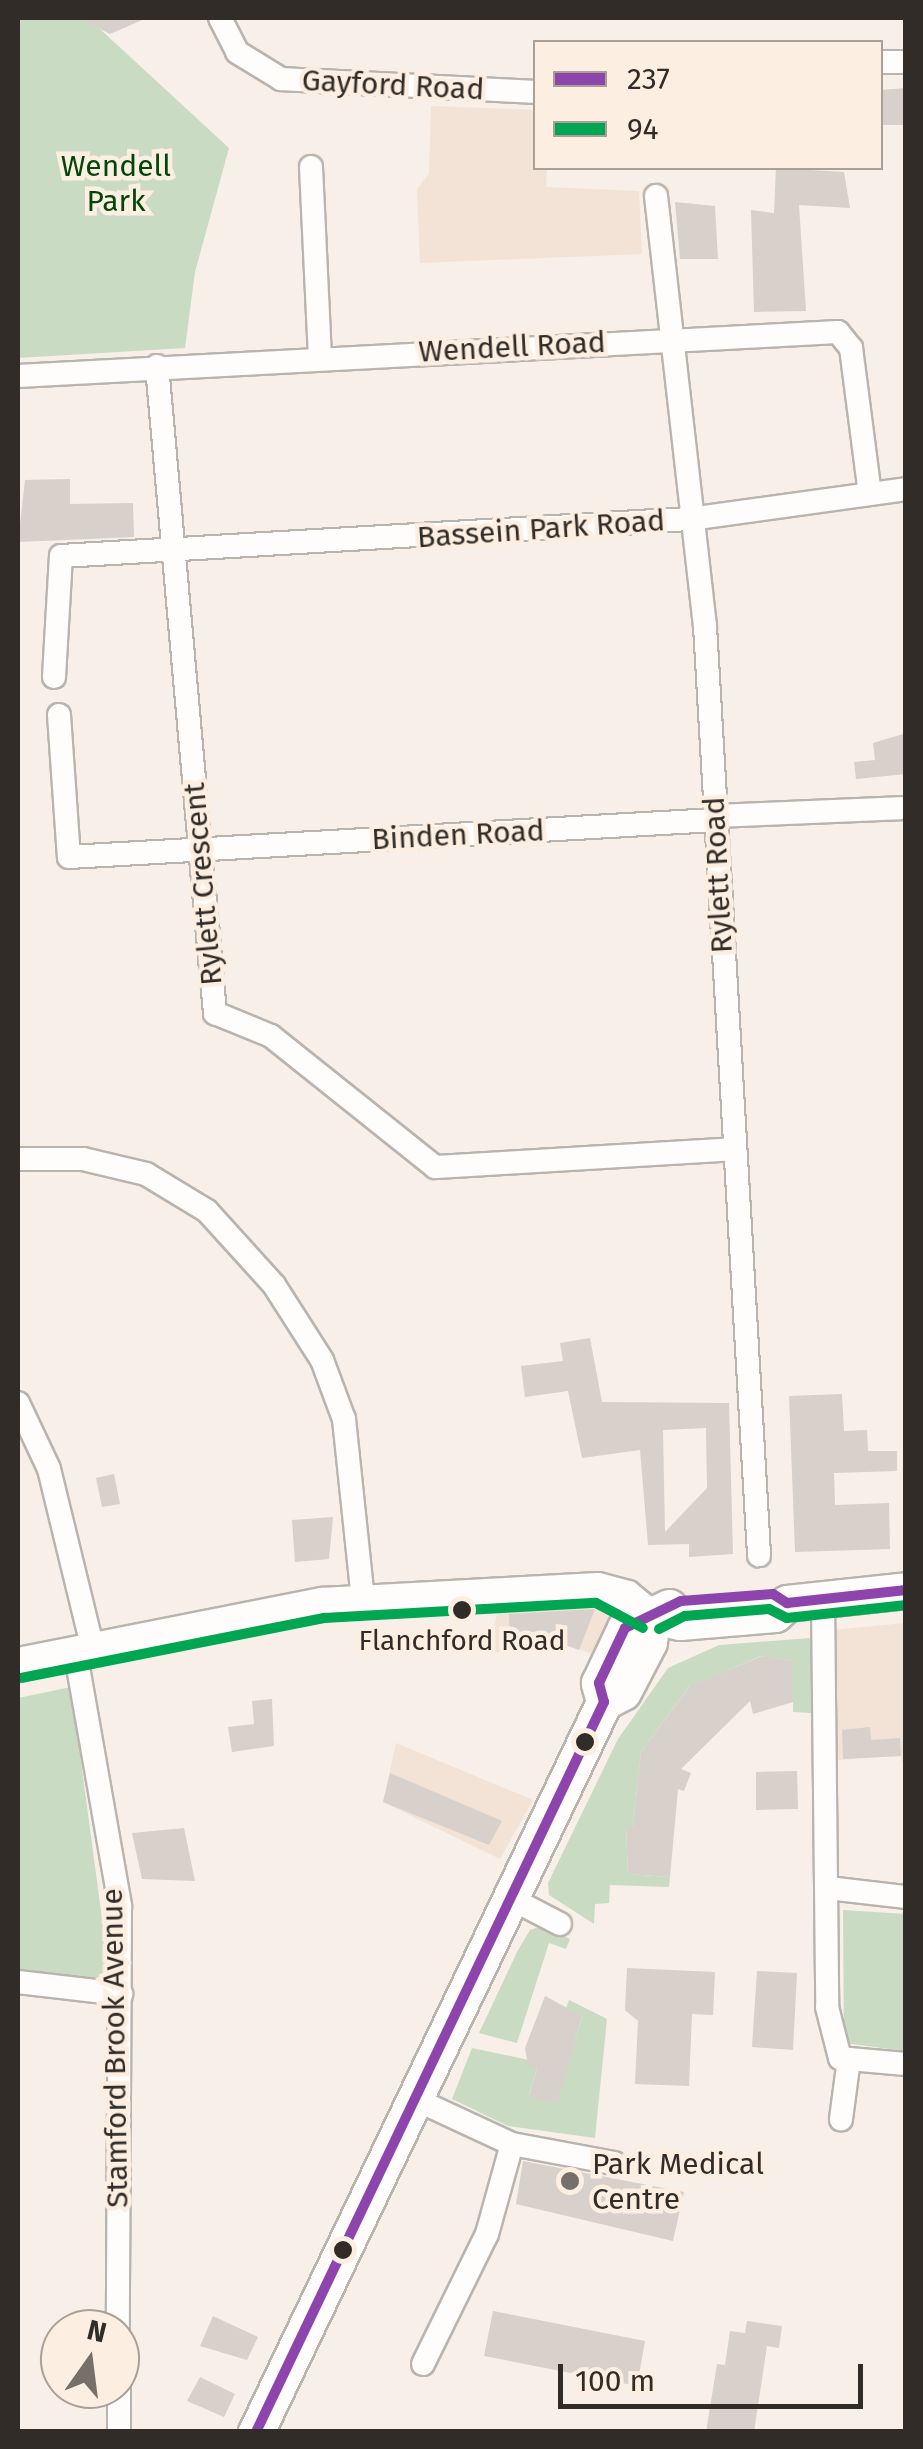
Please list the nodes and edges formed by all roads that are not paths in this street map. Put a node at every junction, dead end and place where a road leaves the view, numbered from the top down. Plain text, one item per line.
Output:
1 (220, 18) edge
2 (533, 92) edge
3 (311, 167) dead end
4 (656, 196) dead end
5 (666, 338) junction
6 (320, 357) junction
7 (157, 366) junction
8 (18, 376) edge
9 (906, 489) edge
10 (870, 494) junction
11 (690, 519) junction
12 (174, 555) junction
13 (54, 677) dead end
14 (59, 714) dead end
15 (906, 808) edge
16 (715, 818) junction
17 (200, 849) junction
18 (734, 1149) junction
19 (18, 1159) edge
20 (18, 1403) edge
21 (759, 1555) dead end
22 (906, 1590) edge
23 (823, 1599) junction
24 (363, 1600) junction
25 (652, 1616) junction
26 (84, 1648) junction
27 (18, 1663) edge
28 (828, 1888) junction
29 (906, 1897) edge
30 (512, 1900) junction
31 (560, 1924) dead end
32 (18, 1982) edge
33 (121, 1994) junction
34 (849, 2059) junction
35 (906, 2064) edge
36 (417, 2100) junction
37 (841, 2118) dead end
38 (512, 2144) junction
39 (614, 2163) dead end
40 (118, 2309) edge
41 (422, 2364) dead end
42 (256, 2432) edge

1 - 2 street, Gayford Road
3 - 6 street
4 - 5 street, Rylett Road
5 - 6 street, Wendell Road
5 - 10 street, Wendell Road
5 - 11 street, Rylett Road
6 - 7 street, Wendell Road
7 - 8 street, Wendell Road
7 - 12 street, Rylett Crescent
9 - 10 street, Bassein Park Road
10 - 11 street, Bassein Park Road
11 - 12 street, Bassein Park Road
11 - 16 street, Rylett Road
12 - 13 street, Bassein Park Road
12 - 17 street, Rylett Crescent
14 - 17 street, Binden Road
15 - 16 street, Binden Road
16 - 17 street, Binden Road
16 - 18 street, Rylett Road
17 - 18 street, Rylett Crescent
18 - 21 street, Rylett Road
19 - 24 street
20 - 26 street, Stamford Brook Avenue
22 - 23 main road
23 - 25 main road
23 - 28 street
24 - 25 main road
24 - 26 main road
25 - 30 main road
26 - 27 main road
26 - 33 street, Stamford Brook Avenue
28 - 29 street
28 - 34 street
30 - 31 street
30 - 36 main road
32 - 33 street
33 - 40 street, Stamford Brook Avenue
34 - 35 street
34 - 37 street
36 - 38 street
36 - 42 main road
38 - 39 street
38 - 41 street

